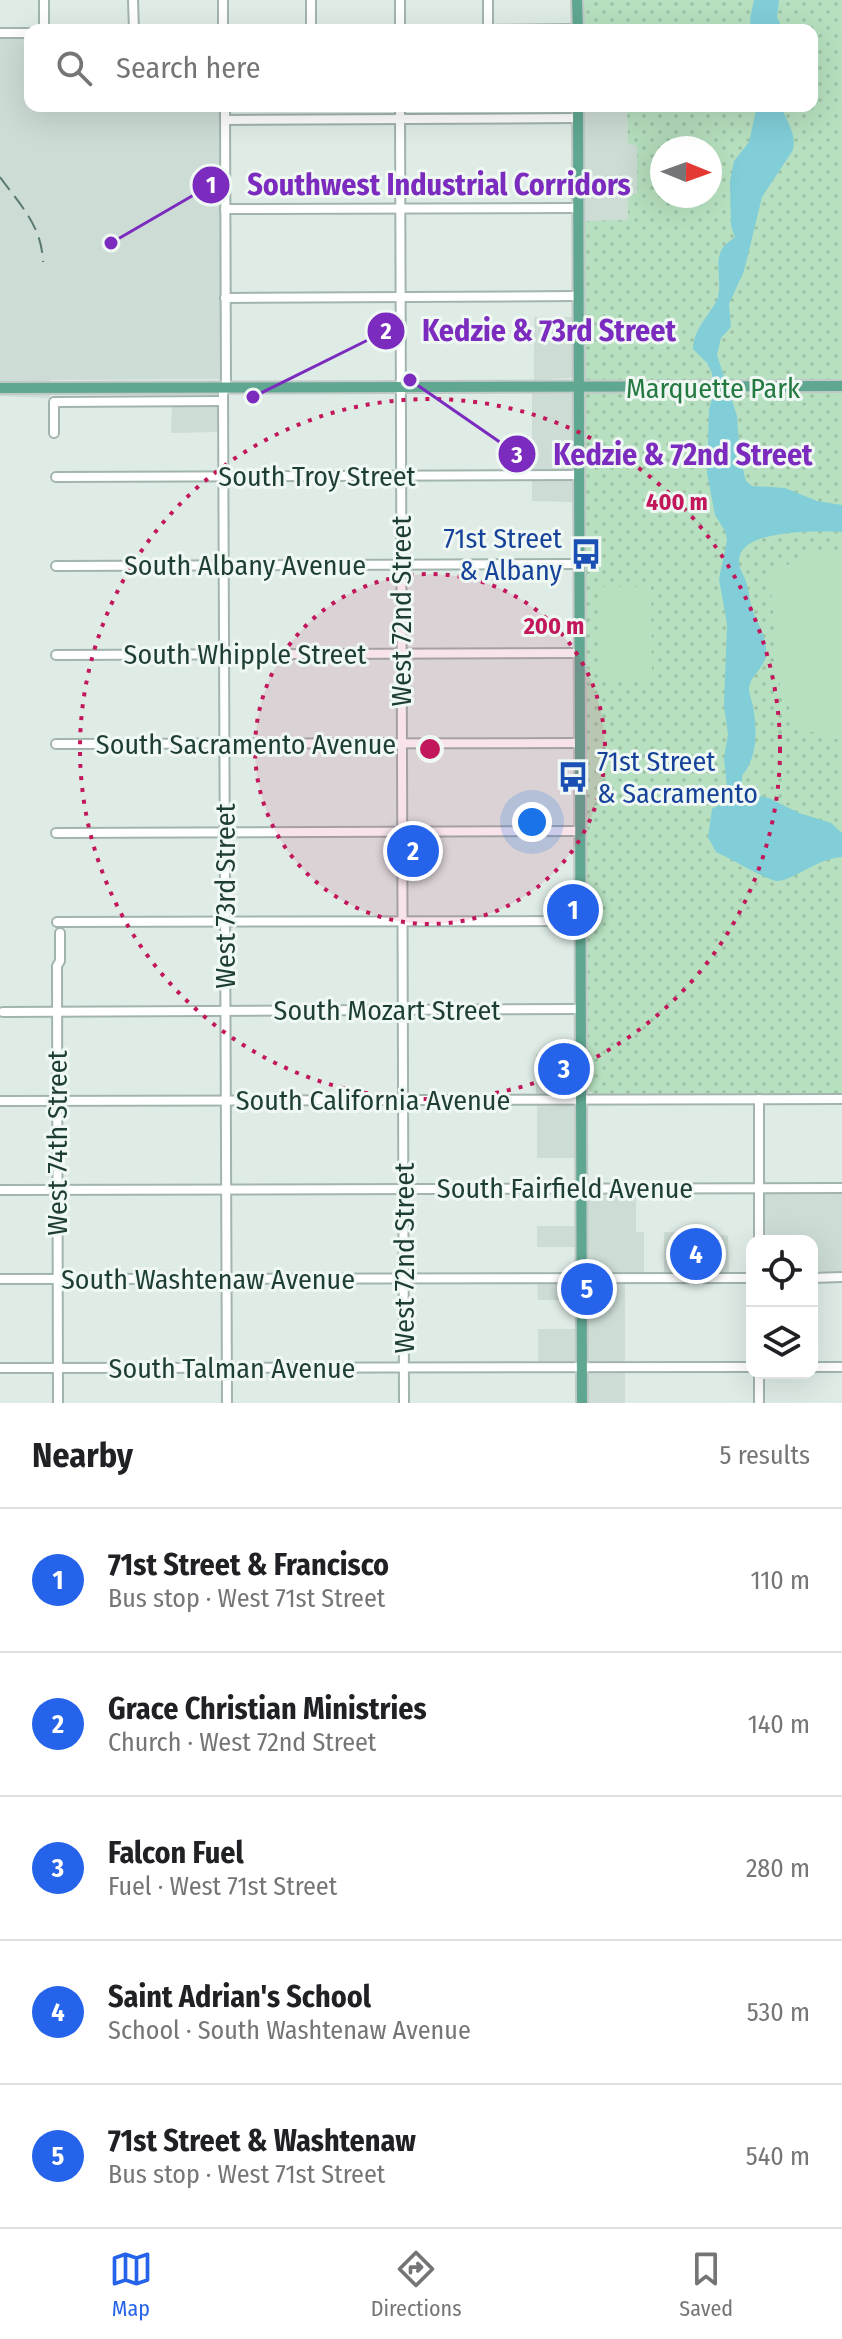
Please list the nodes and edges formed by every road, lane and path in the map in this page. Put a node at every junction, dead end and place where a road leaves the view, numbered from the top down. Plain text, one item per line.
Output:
1 (44, 0) edge
2 (133, 0) edge
3 (223, 0) edge
4 (311, 0) edge
5 (400, 0) edge
6 (488, 0) edge
7 (577, 0) edge
8 (44, 24) edge
9 (134, 24) edge
10 (223, 24) edge
11 (311, 24) edge
12 (400, 24) edge
13 (488, 24) edge
14 (578, 24) edge
15 (0, 33) edge
16 (24, 33) edge
17 (225, 112) edge
18 (400, 112) edge
19 (578, 112) edge
20 (578, 118) junction
21 (400, 119) junction
22 (225, 120) junction
23 (400, 208) junction
24 (578, 208) junction
25 (225, 209) junction
26 (578, 296) junction
27 (400, 297) junction
28 (225, 298) junction
29 (578, 386) junction
30 (842, 386) edge
31 (400, 387) junction
32 (0, 388) edge
33 (225, 389) junction
34 (223, 401) junction
35 (54, 433) dead end
36 (578, 475) junction
37 (224, 476) junction
38 (400, 476) junction
39 (56, 477) dead end
40 (401, 564) junction
41 (578, 564) junction
42 (224, 565) junction
43 (56, 566) dead end
44 (578, 653) junction
45 (401, 654) junction
46 (56, 655) dead end
47 (224, 655) junction
48 (401, 743) junction
49 (579, 743) junction
50 (56, 744) dead end
51 (225, 744) junction
52 (579, 831) junction
53 (402, 832) junction
54 (56, 833) dead end
55 (225, 833) junction
56 (402, 921) junction
57 (580, 921) junction
58 (57, 922) dead end
59 (225, 922) junction
60 (60, 933) dead end
61 (580, 1009) junction
62 (403, 1010) junction
63 (226, 1011) junction
64 (3, 1012) dead end
65 (57, 1012) junction
66 (581, 1099) junction
67 (759, 1099) junction
68 (842, 1099) edge
69 (226, 1100) junction
70 (403, 1100) junction
71 (0, 1101) edge
72 (57, 1101) junction
73 (581, 1188) junction
74 (759, 1188) junction
75 (842, 1188) edge
76 (57, 1189) junction
77 (226, 1189) junction
78 (403, 1189) junction
79 (0, 1190) edge
80 (759, 1235) edge
81 (842, 1277) edge
82 (404, 1278) junction
83 (581, 1278) junction
84 (746, 1278) edge
85 (818, 1278) edge
86 (0, 1279) edge
87 (58, 1279) junction
88 (227, 1279) junction
89 (404, 1367) junction
90 (582, 1367) junction
91 (746, 1367) edge
92 (818, 1367) edge
93 (842, 1367) edge
94 (0, 1368) edge
95 (58, 1368) junction
96 (227, 1368) junction
97 (759, 1379) edge
98 (58, 1403) edge
99 (227, 1403) edge
100 (404, 1403) edge
101 (582, 1403) edge
102 (759, 1403) edge

1 - 8 street
2 - 9 street
3 - 10 street
4 - 11 street
5 - 12 street
6 - 13 street
7 - 14 main road
15 - 16 street
17 - 22 street, West 73rd Street
18 - 21 street, West 72nd Street
19 - 20 main road
20 - 21 street
20 - 24 main road
21 - 22 street
21 - 23 street, West 72nd Street
22 - 25 street, West 73rd Street
23 - 24 street
23 - 25 street
23 - 27 street, West 72nd Street
24 - 26 main road
25 - 28 street, West 73rd Street
26 - 27 street
26 - 29 main road
27 - 28 street
27 - 31 street, West 72nd Street
28 - 33 street, West 73rd Street
29 - 30 main road
29 - 31 main road
29 - 36 main road
31 - 33 main road
31 - 38 street, West 72nd Street
32 - 33 main road
33 - 34 street, West 73rd Street
34 - 35 street
34 - 37 street, West 73rd Street
36 - 38 street, South Troy Street
36 - 41 main road
37 - 38 street, South Troy Street
37 - 39 street, South Troy Street
37 - 42 street, West 73rd Street
38 - 40 street, West 72nd Street
40 - 41 street, South Albany Avenue
40 - 42 street, South Albany Avenue
40 - 45 street, West 72nd Street
41 - 44 main road
42 - 43 street, South Albany Avenue
42 - 47 street, West 73rd Street
44 - 45 street, South Whipple Street
44 - 49 main road
45 - 47 street, South Whipple Street
45 - 48 street, West 72nd Street
46 - 47 street, South Whipple Street
47 - 51 street, West 73rd Street
48 - 49 street, South Sacramento Avenue
48 - 51 street, South Sacramento Avenue
48 - 53 street, West 72nd Street
49 - 52 main road
50 - 51 street, South Sacramento Avenue
51 - 55 street, West 73rd Street
52 - 53 street
52 - 57 main road
53 - 55 street
53 - 56 street, West 72nd Street
54 - 55 street
55 - 59 street, West 73rd Street
56 - 57 street
56 - 59 street
56 - 62 street, West 72nd Street
57 - 61 main road
58 - 59 street
59 - 63 street, West 73rd Street
60 - 65 street, West 74th Street
61 - 62 street, South Mozart Street
61 - 66 main road
62 - 63 street, South Mozart Street
62 - 70 street, West 72nd Street
63 - 65 street, South Mozart Street
63 - 69 street, West 73rd Street
64 - 65 street, South Mozart Street
65 - 72 street, West 74th Street
66 - 67 street, South California Avenue
66 - 70 street, South California Avenue
66 - 73 main road
67 - 68 street, South California Avenue
67 - 74 street
69 - 70 street, South California Avenue
69 - 72 street, South California Avenue
69 - 77 street, West 73rd Street
70 - 78 street, West 72nd Street
71 - 72 street, South California Avenue
72 - 76 street, West 74th Street
73 - 74 street, South Fairfield Avenue
73 - 78 street, South Fairfield Avenue
73 - 83 main road
74 - 75 street, South Fairfield Avenue
74 - 80 street
76 - 77 street, South Fairfield Avenue
76 - 79 street, South Fairfield Avenue
76 - 87 street, West 74th Street
77 - 78 street, South Fairfield Avenue
77 - 88 street, West 73rd Street
78 - 82 street, West 72nd Street
81 - 85 street
82 - 83 street, South Washtenaw Avenue
82 - 88 street, South Washtenaw Avenue
82 - 89 street, West 72nd Street
83 - 84 street, South Washtenaw Avenue
83 - 90 main road
86 - 87 street, South Washtenaw Avenue
87 - 88 street, South Washtenaw Avenue
87 - 95 street, West 74th Street
88 - 96 street, West 73rd Street
89 - 90 street, South Talman Avenue
89 - 96 street, South Talman Avenue
89 - 100 street, West 72nd Street
90 - 91 street, South Talman Avenue
90 - 101 main road
92 - 93 street
94 - 95 street, South Talman Avenue
95 - 96 street, South Talman Avenue
95 - 98 street, West 74th Street
96 - 99 street, West 73rd Street
97 - 102 street

